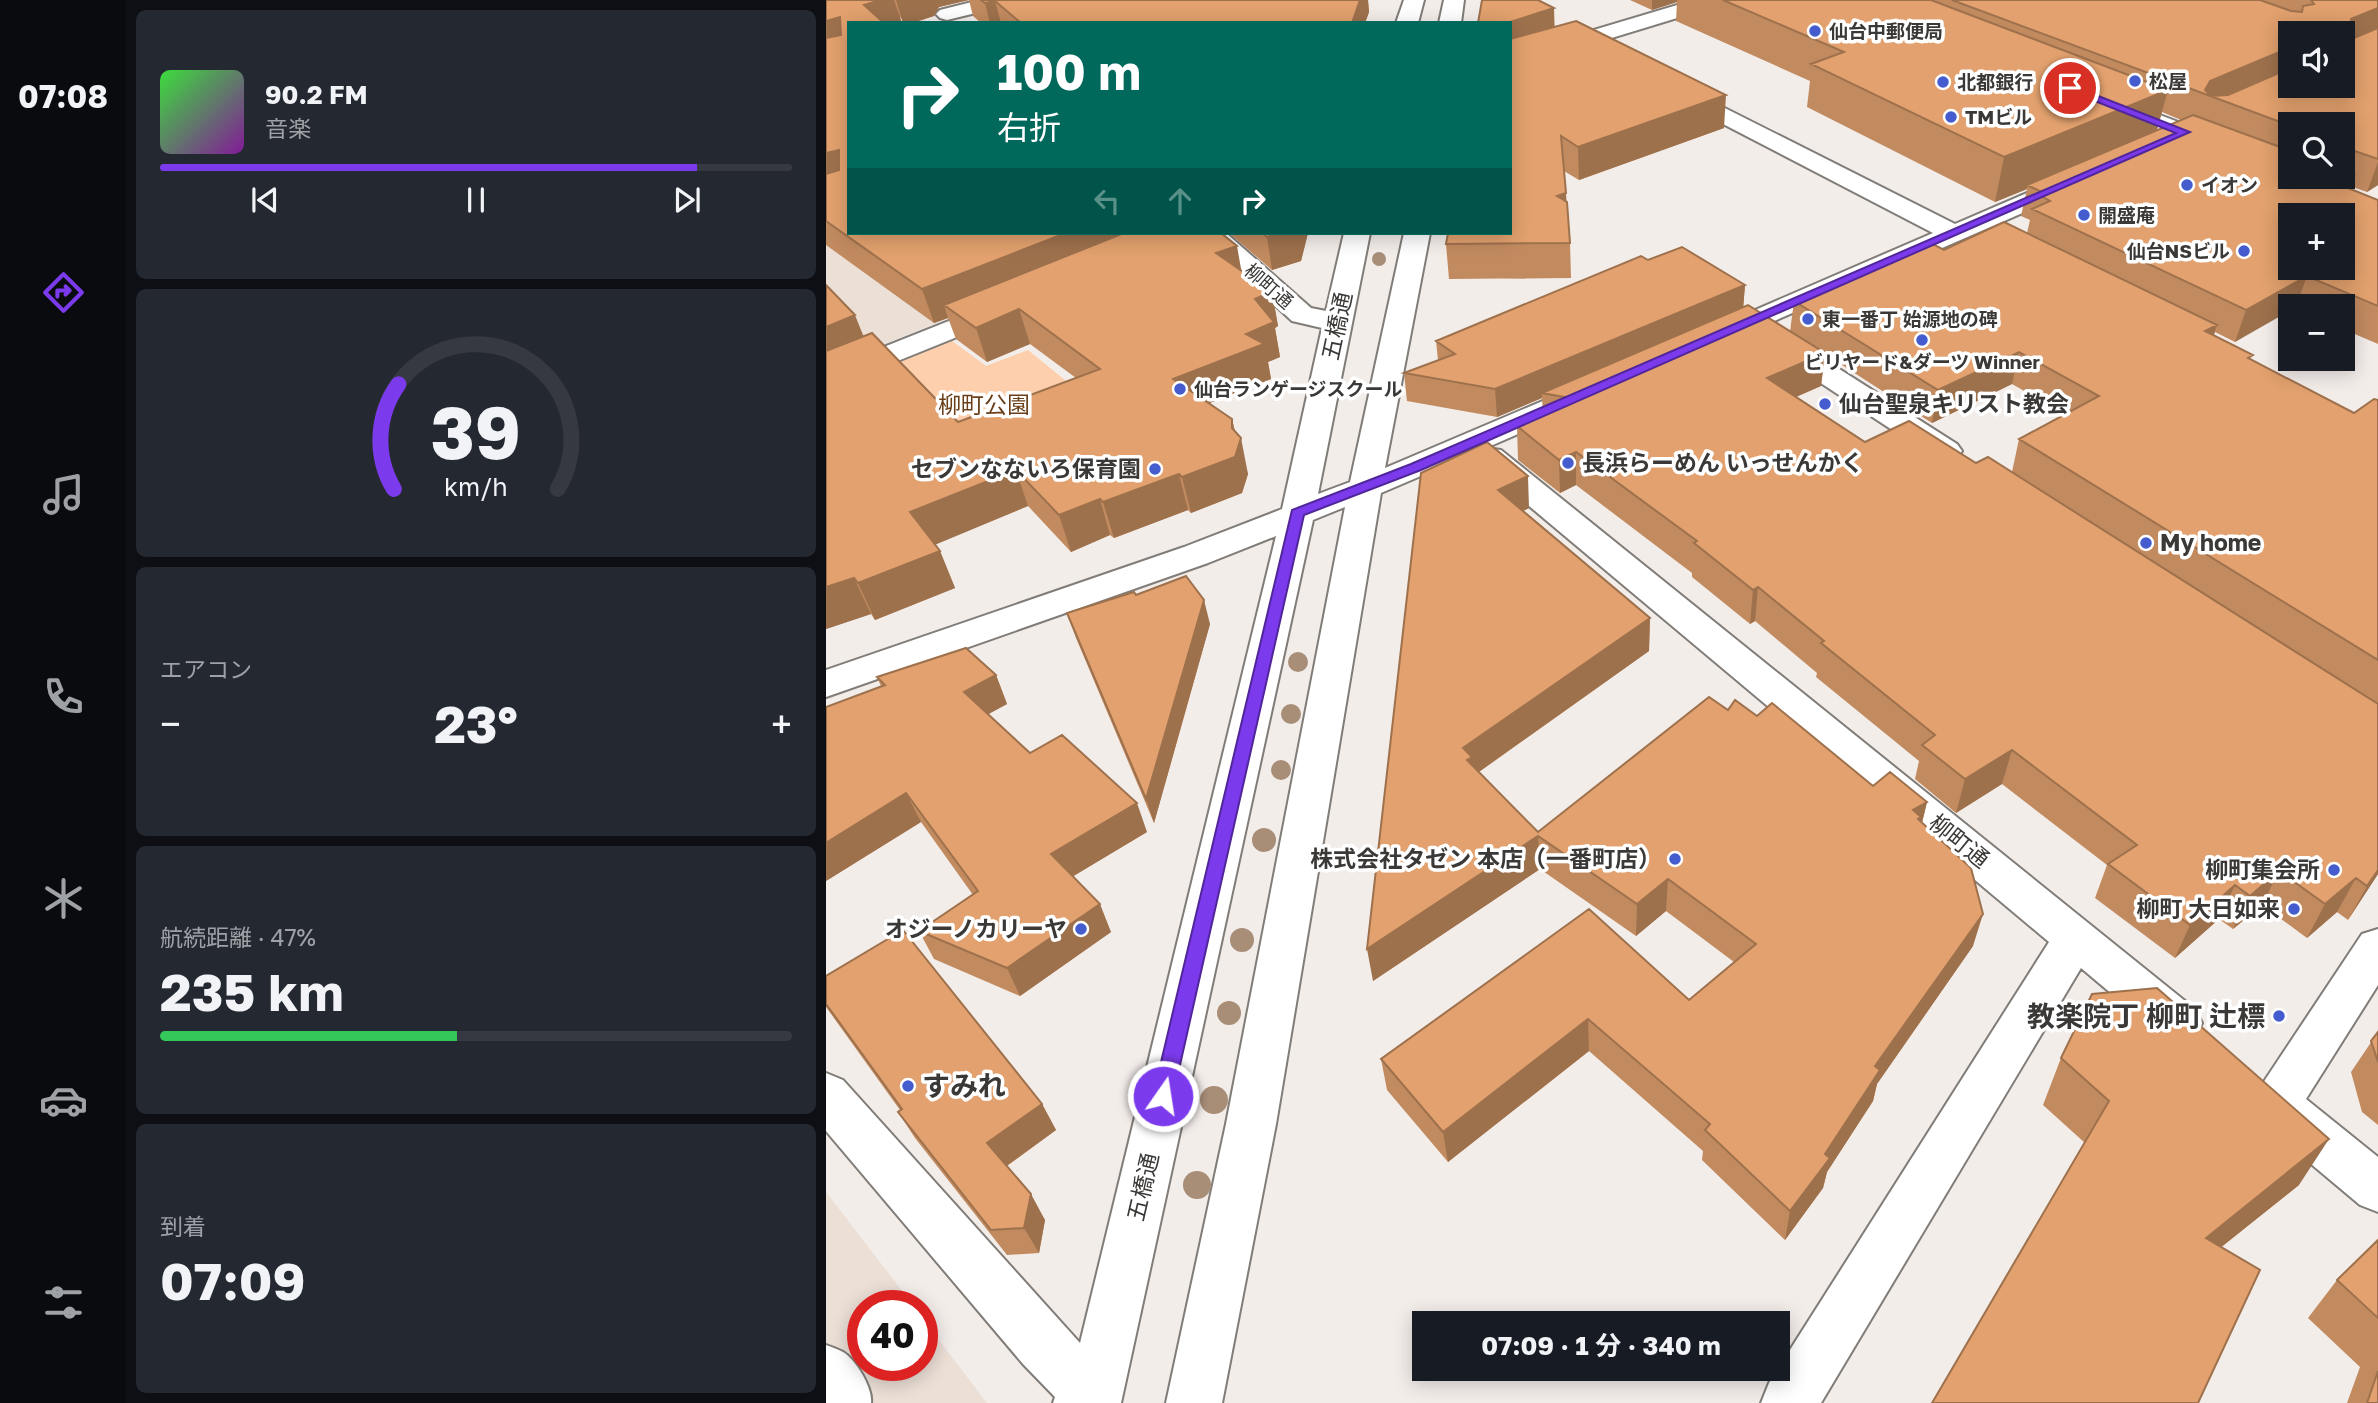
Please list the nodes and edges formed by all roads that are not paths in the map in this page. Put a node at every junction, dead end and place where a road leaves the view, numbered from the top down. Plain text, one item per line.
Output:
1 (929, 0) edge
2 (1006, 0) edge
3 (1414, 0) edge
4 (1454, 0) edge
5 (1716, 0) edge
6 (952, 19) edge
7 (1408, 21) edge
8 (1450, 21) edge
9 (1578, 41) junction
10 (1611, 58) edge
11 (1512, 61) edge
12 (1661, 83) edge
13 (2093, 97) edge
14 (2185, 132) junction
15 (2152, 148) edge
16 (2278, 169) edge
17 (2092, 174) edge
18 (1963, 231) junction
19 (1212, 235) edge
20 (1357, 235) edge
21 (1417, 235) edge
22 (2007, 246) edge
23 (1028, 298) edge
24 (1337, 322) junction
25 (1749, 323) junction
26 (1699, 345) edge
27 (826, 381) edge
28 (1611, 382) edge
29 (1473, 442) junction
30 (1969, 466) edge
31 (1367, 486) junction
32 (1297, 513) junction
33 (826, 684) edge
34 (2076, 937) junction
35 (2378, 947) edge
36 (2203, 1043) edge
37 (826, 1095) edge
38 (2378, 1188) edge
39 (826, 1373) edge
40 (1089, 1401) edge
41 (843, 1403) edge
42 (1194, 1403) edge
43 (1789, 1403) edge

1 - 6 street
2 - 6 street
3 - 7 street
4 - 8 street
5 - 9 street
9 - 10 street
9 - 11 street
12 - 18 street
13 - 14 street
14 - 15 street
14 - 16 street
17 - 18 street
18 - 22 street
18 - 25 street
19 - 24 street, 柳町通
20 - 24 street, 五橋通
21 - 31 street
23 - 27 street
24 - 32 street, 五橋通
25 - 26 street
25 - 30 street
28 - 29 street
29 - 31 street
29 - 34 street, 柳町通
31 - 32 street
31 - 42 street
32 - 33 street
32 - 40 street, 五橋通
34 - 36 street, 柳町通
34 - 43 street
35 - 38 street
37 - 40 street
39 - 41 street

